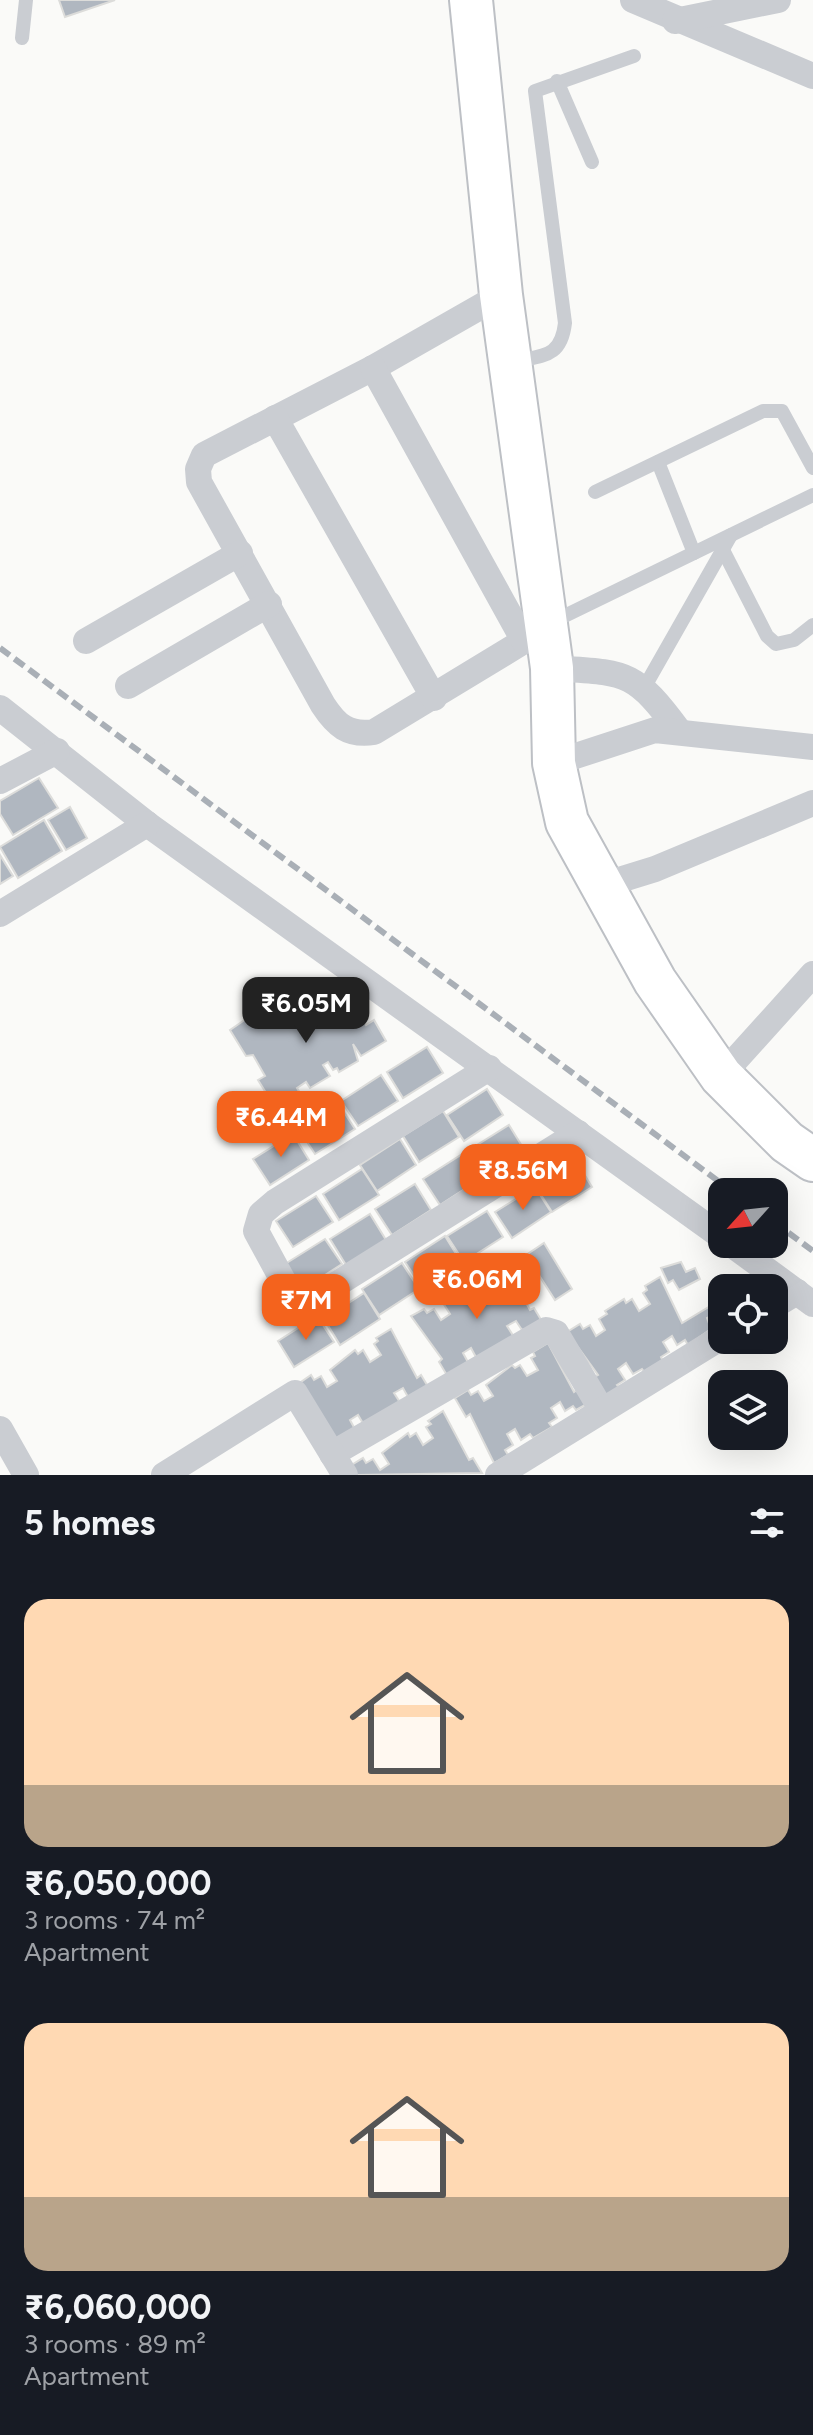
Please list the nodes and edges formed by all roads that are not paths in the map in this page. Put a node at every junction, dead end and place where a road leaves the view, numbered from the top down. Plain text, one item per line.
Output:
1 (26, 0) edge
2 (471, 0) edge
3 (633, 0) edge
4 (778, 0) edge
5 (675, 21) junction
6 (22, 38) dead end
7 (634, 56) dead end
8 (813, 76) edge
9 (557, 81) junction
10 (592, 162) dead end
11 (501, 295) junction
12 (510, 363) junction
13 (373, 368) junction
14 (275, 418) junction
15 (658, 462) junction
16 (813, 468) edge
17 (595, 492) dead end
18 (813, 495) edge
19 (732, 535) junction
20 (723, 550) junction
21 (240, 553) junction
22 (694, 553) junction
23 (269, 604) junction
24 (813, 625) edge
25 (86, 641) dead end
26 (542, 643) junction
27 (128, 686) dead end
28 (644, 688) junction
29 (434, 698) junction
30 (0, 708) edge
31 (679, 731) junction
32 (813, 747) edge
33 (57, 751) junction
34 (554, 763) junction
35 (0, 781) edge
36 (813, 803) edge
37 (147, 824) junction
38 (600, 886) junction
39 (0, 914) edge
40 (813, 974) edge
41 (489, 1068) junction
42 (721, 1076) junction
43 (578, 1133) junction
44 (813, 1160) edge
45 (708, 1227) edge
46 (750, 1258) edge
47 (805, 1298) edge
48 (708, 1345) edge
49 (601, 1409) junction
50 (0, 1429) edge
51 (338, 1464) edge
52 (193, 1467) edge
53 (26, 1475) edge
54 (164, 1475) edge
55 (498, 1475) edge

1 - 6 lane
2 - 11 main road
3 - 5 street
4 - 5 street
5 - 8 street
7 - 9 lane
9 - 10 lane
9 - 12 lane
11 - 12 main road
11 - 13 street
12 - 26 main road
13 - 14 street
13 - 26 street
14 - 21 street
14 - 29 street
15 - 16 lane
15 - 17 lane
15 - 22 lane
18 - 19 lane
19 - 20 lane
19 - 22 lane
20 - 24 lane
20 - 28 lane
21 - 23 street
21 - 25 street
22 - 26 lane
23 - 27 street
23 - 29 street
26 - 28 street
26 - 29 street
26 - 34 main road
28 - 31 street
30 - 33 street
31 - 32 street
31 - 34 street
33 - 35 street
33 - 37 street
34 - 38 main road
36 - 38 street
37 - 39 street
37 - 41 street
38 - 42 main road
40 - 42 street
41 - 43 street
41 - 43 street
42 - 44 main road
43 - 45 street
46 - 47 street
48 - 49 street
49 - 51 street
49 - 55 street
50 - 53 street
51 - 52 street
52 - 54 street

